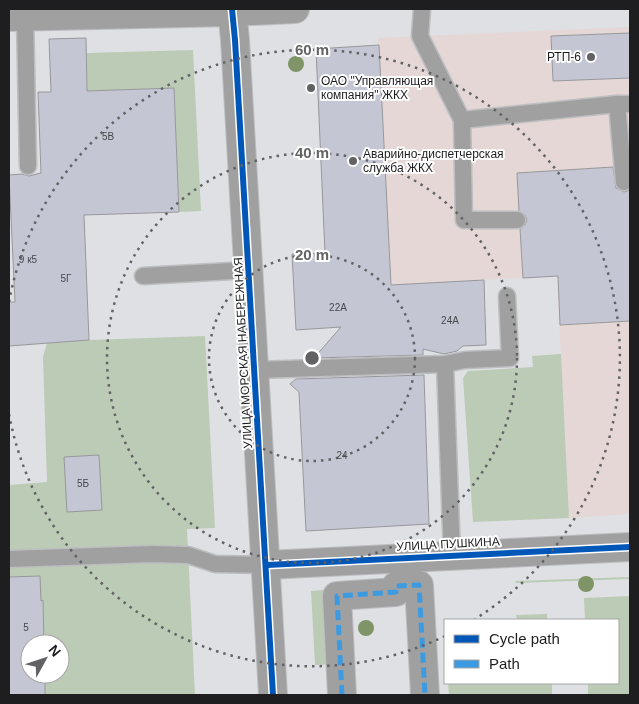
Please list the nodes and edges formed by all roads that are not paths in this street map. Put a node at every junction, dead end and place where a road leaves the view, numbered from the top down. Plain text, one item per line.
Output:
1 (295, 9) edge
2 (422, 9) edge
3 (232, 10) edge
4 (17, 16) edge
5 (624, 104) edge
6 (462, 120) junction
7 (28, 166) dead end
8 (624, 182) dead end
9 (517, 220) dead end
10 (249, 270) junction
11 (143, 276) dead end
12 (507, 296) dead end
13 (444, 364) junction
14 (255, 370) junction
15 (630, 546) edge
16 (452, 556) junction
17 (9, 559) edge
18 (267, 565) junction
19 (274, 695) edge
20 (342, 695) edge
21 (425, 695) edge

1 - 3 street
2 - 6 lane
3 - 4 street
3 - 10 street, УЛИЦА МОРСКАЯ НАБЕРЕЖНАЯ
4 - 7 lane
5 - 6 lane
5 - 8 lane
6 - 9 lane
10 - 11 lane
10 - 14 street, УЛИЦА МОРСКАЯ НАБЕРЕЖНАЯ
12 - 13 lane
13 - 14 lane
13 - 16 lane
14 - 18 street, УЛИЦА МОРСКАЯ НАБЕРЕЖНАЯ
15 - 16 street, УЛИЦА ПУШКИНА
16 - 18 street, УЛИЦА ПУШКИНА
17 - 18 lane
18 - 19 street, УЛИЦА МОРСКАЯ НАБЕРЕЖНАЯ
20 - 21 street

